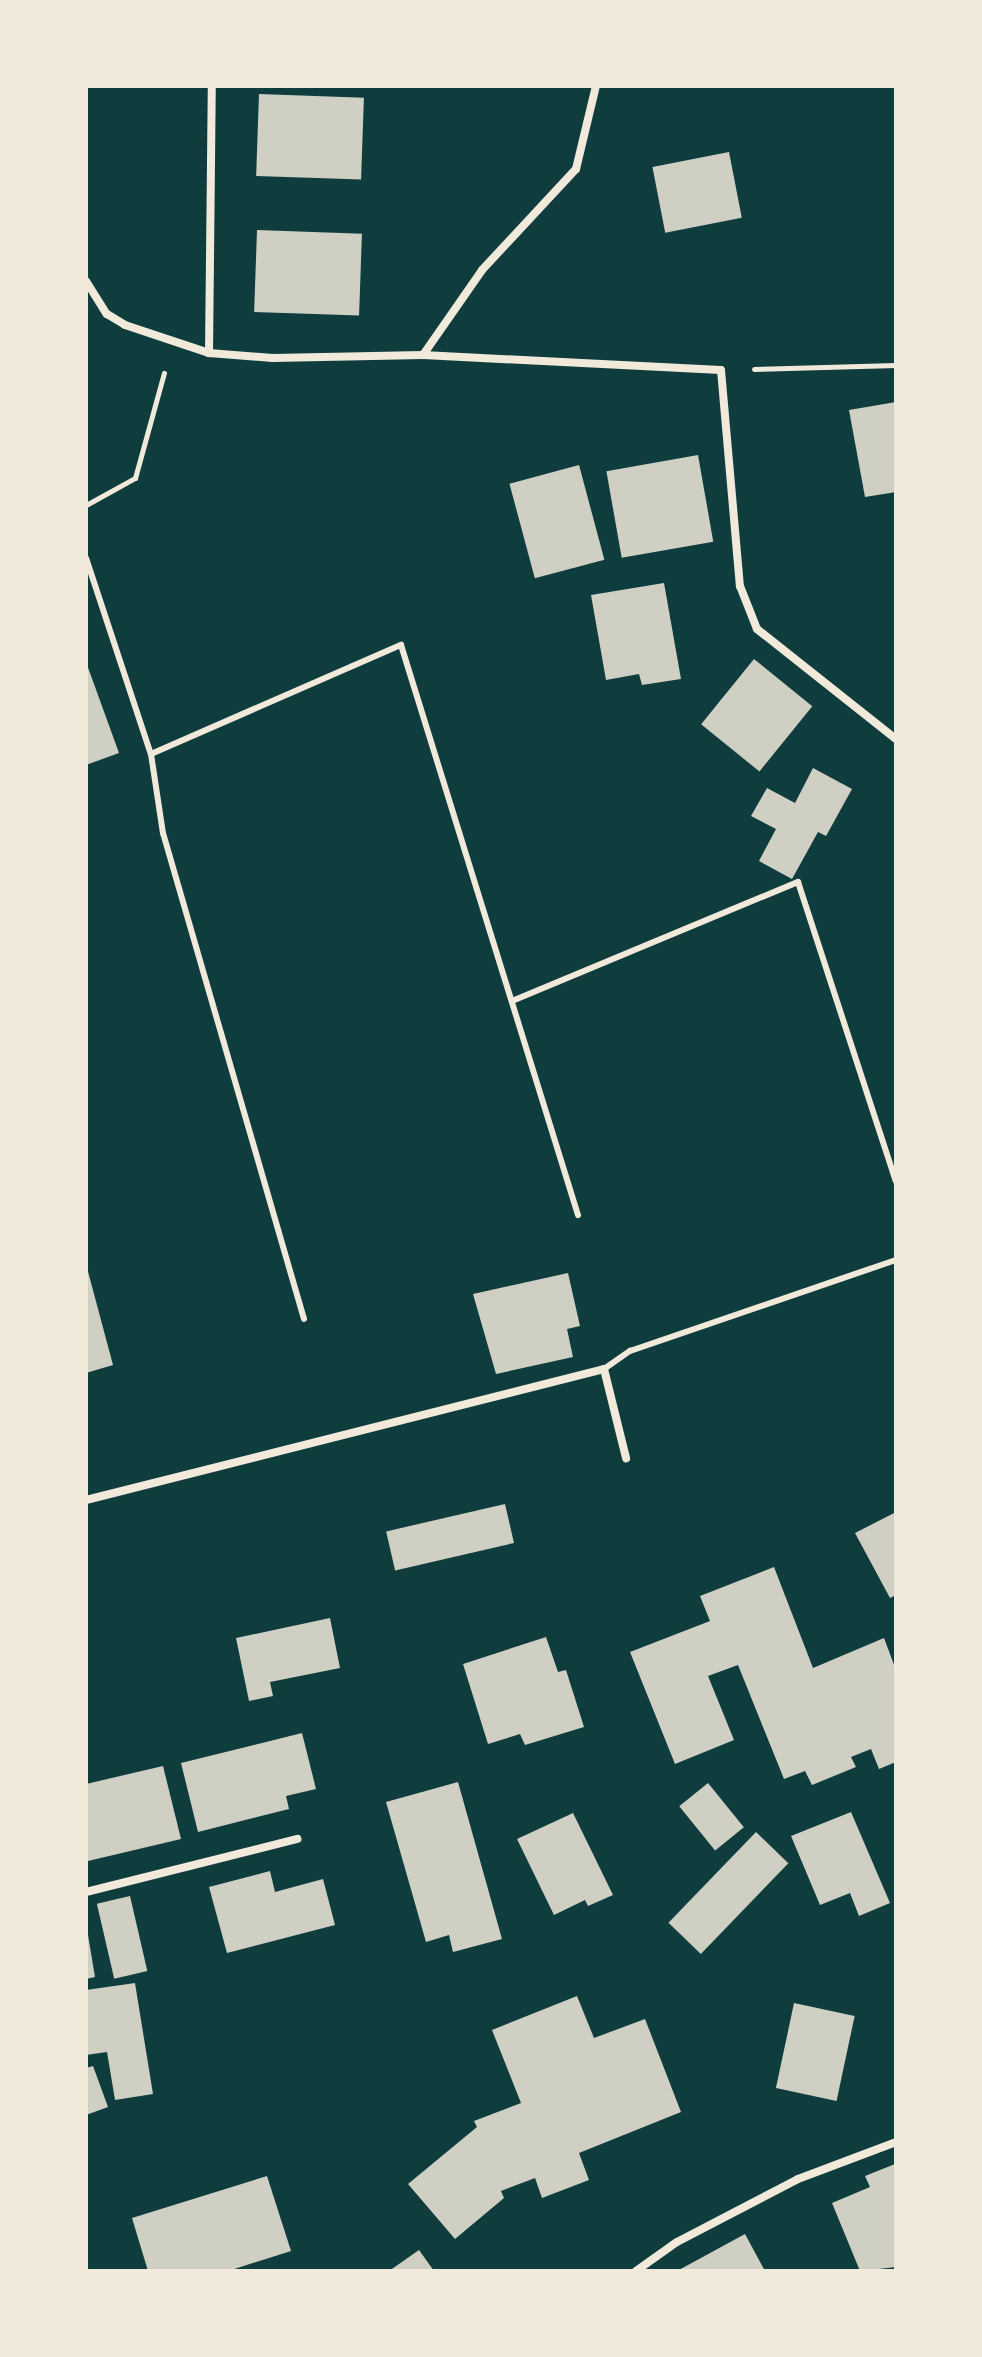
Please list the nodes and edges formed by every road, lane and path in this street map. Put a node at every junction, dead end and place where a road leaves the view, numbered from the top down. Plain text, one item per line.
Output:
1 (212, 86) edge
2 (596, 86) edge
3 (86, 281) edge
4 (173, 341) junction
5 (209, 353) junction
6 (423, 355) junction
7 (896, 365) edge
8 (721, 370) junction
9 (86, 505) edge
10 (86, 558) edge
11 (896, 739) edge
12 (151, 754) junction
13 (512, 1001) junction
14 (893, 1161) edge
15 (896, 1181) edge
16 (578, 1215) dead end
17 (896, 1260) edge
18 (304, 1319) dead end
19 (604, 1369) junction
20 (626, 1458) dead end
21 (86, 1500) edge
22 (297, 1839) dead end
23 (86, 1892) edge
24 (896, 2142) edge
25 (636, 2271) edge

1 - 5 street
2 - 6 street
3 - 4 street
4 - 5 street
4 - 9 path
5 - 6 street
6 - 8 street
7 - 8 path
8 - 11 street
10 - 12 lane
12 - 13 lane
12 - 18 lane
13 - 14 lane
13 - 16 lane
14 - 15 lane
17 - 19 lane
19 - 20 street
19 - 21 street
22 - 23 street
24 - 25 street

